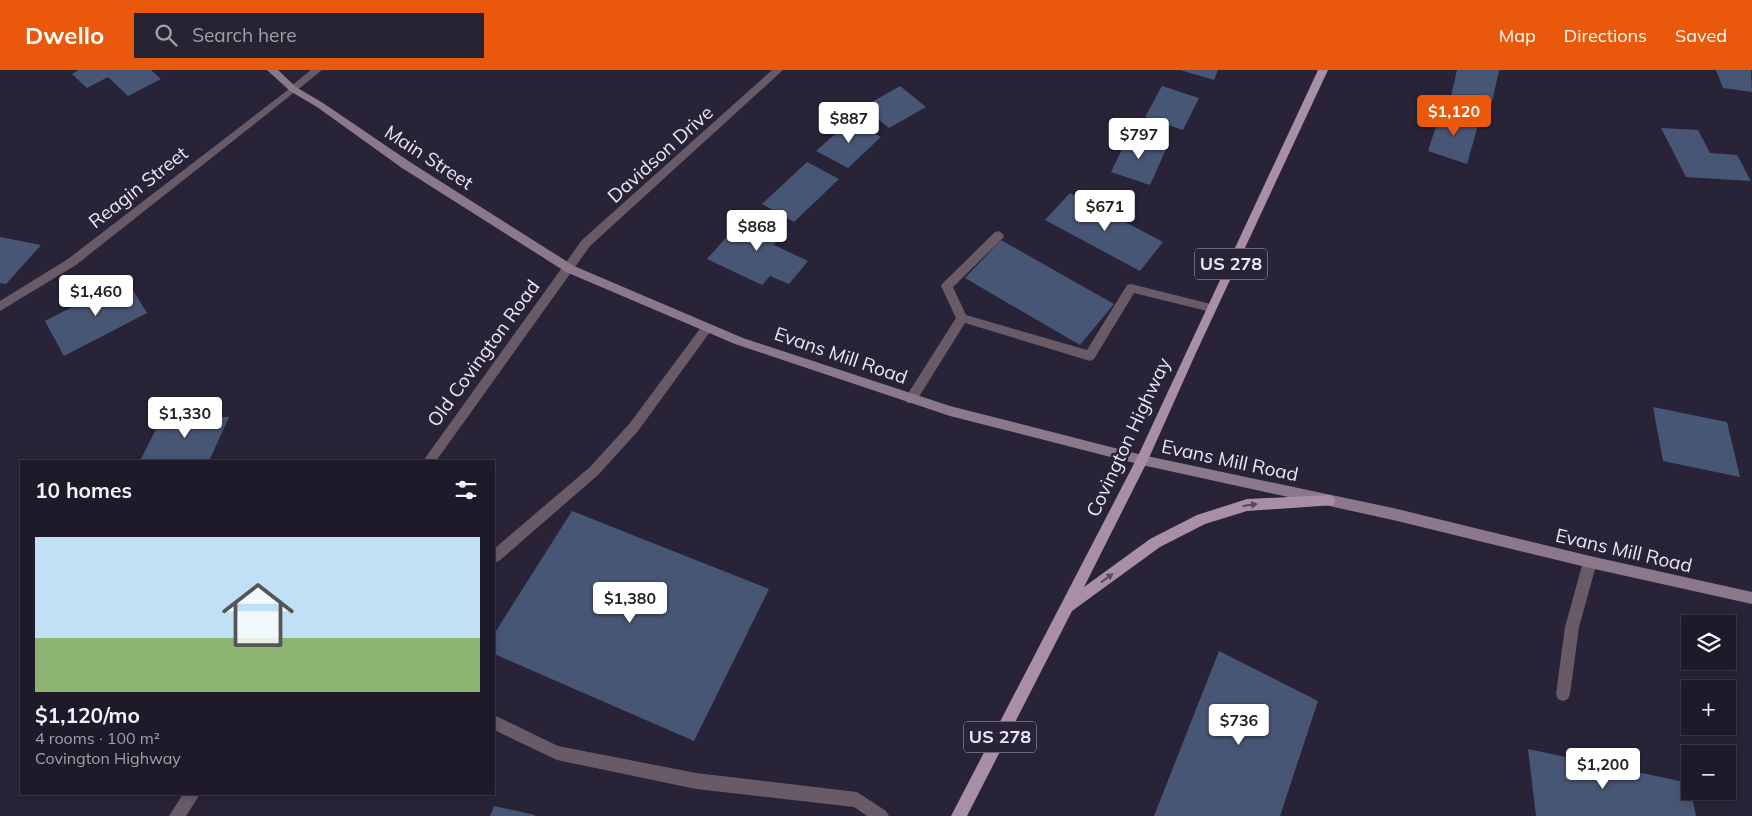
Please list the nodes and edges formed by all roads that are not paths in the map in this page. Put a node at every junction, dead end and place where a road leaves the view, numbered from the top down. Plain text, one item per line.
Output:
1 (272, 70) edge
2 (317, 70) edge
3 (778, 70) edge
4 (1322, 70) edge
5 (294, 89) junction
6 (999, 235) dead end
7 (570, 269) junction
8 (0, 307) edge
9 (1211, 308) junction
10 (962, 318) junction
11 (706, 328) junction
12 (911, 399) junction
13 (430, 460) edge
14 (1142, 460) junction
15 (1329, 501) junction
16 (495, 555) edge
17 (1590, 562) junction
18 (1752, 598) edge
19 (1068, 607) junction
20 (1563, 694) dead end
21 (495, 722) edge
22 (191, 795) edge
23 (177, 816) edge
24 (881, 816) edge
25 (958, 816) edge

1 - 5 main road, Main Street
2 - 5 street, Reagin Street
3 - 7 street, Davidson Drive
4 - 9 main road, Covington Highway / US 278
5 - 7 main road, Main Street
5 - 8 street, Reagin Street
6 - 10 street
7 - 11 main road, Evans Mill Road
7 - 13 street, Old Covington Road
9 - 10 street
9 - 14 main road, Covington Highway / US 278
10 - 12 street
11 - 12 main road, Evans Mill Road
11 - 16 street
12 - 14 main road, Evans Mill Road
14 - 15 main road, Evans Mill Road
14 - 19 main road, Covington Highway / US 278
15 - 17 main road, Evans Mill Road
19 -> 15 main road
17 - 18 main road, Evans Mill Road
17 - 20 street
19 - 25 main road, Covington Highway / US 278
21 - 24 street
22 - 23 street

